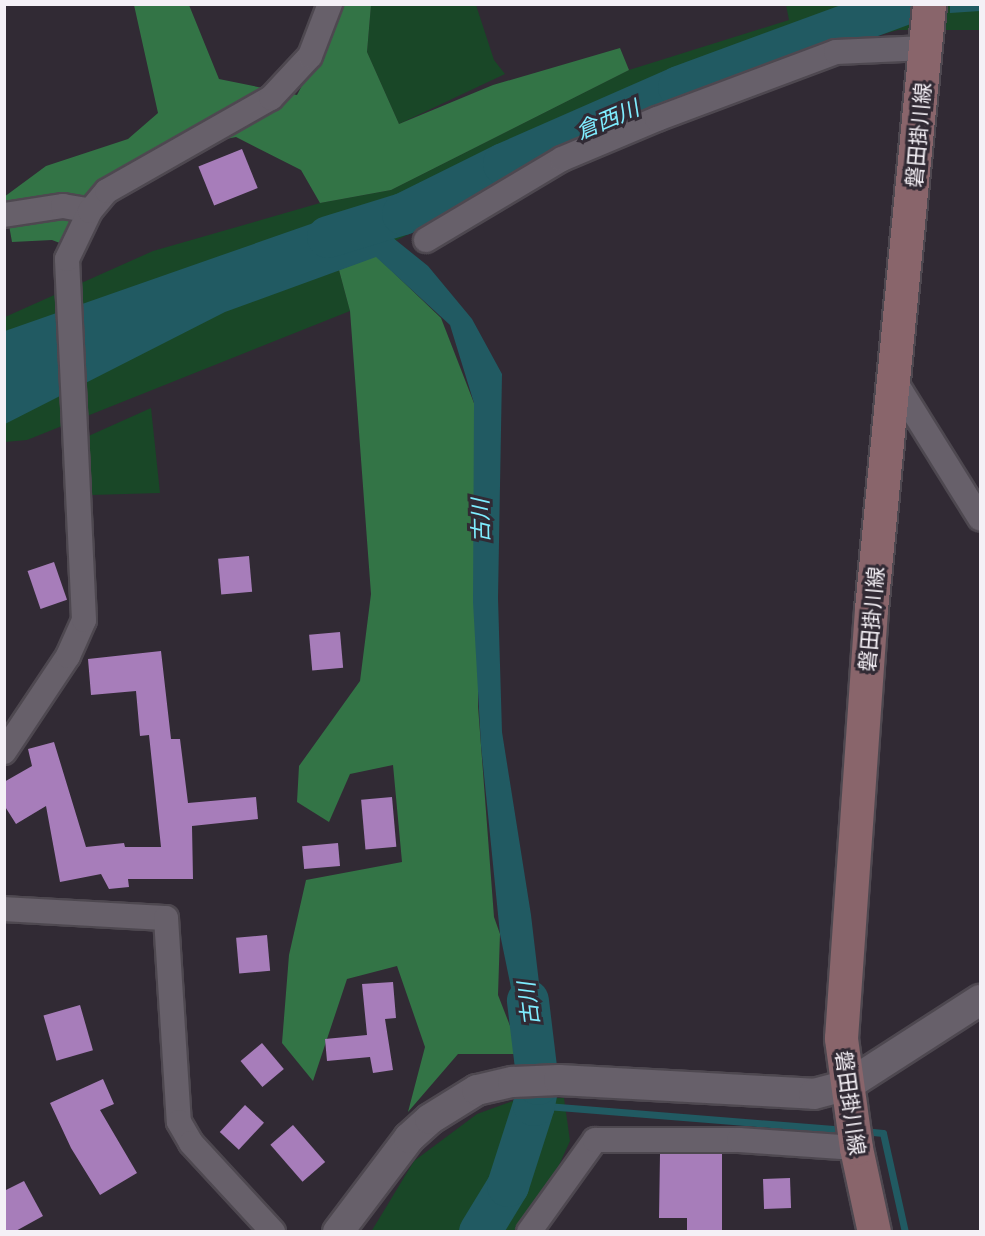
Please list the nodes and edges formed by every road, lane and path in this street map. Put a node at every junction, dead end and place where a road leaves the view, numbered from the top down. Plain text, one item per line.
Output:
1 (330, 4) edge
2 (929, 4) edge
3 (926, 48) junction
4 (90, 211) junction
5 (4, 215) edge
6 (426, 240) dead end
7 (894, 380) junction
8 (981, 518) edge
9 (4, 752) edge
10 (4, 909) edge
11 (981, 1000) edge
12 (848, 1085) junction
13 (856, 1148) junction
14 (273, 1232) edge
15 (338, 1232) edge
16 (529, 1232) edge
17 (874, 1232) edge

1 - 4 street
2 - 3 main road, 磐田掛川線
3 - 6 street
3 - 7 main road, 磐田掛川線
4 - 5 street
4 - 9 street
7 - 8 street
7 - 12 main road, 磐田掛川線
10 - 14 street
11 - 12 street
12 - 13 main road, 磐田掛川線
12 - 15 street
13 - 16 street
13 - 17 main road, 磐田掛川線

